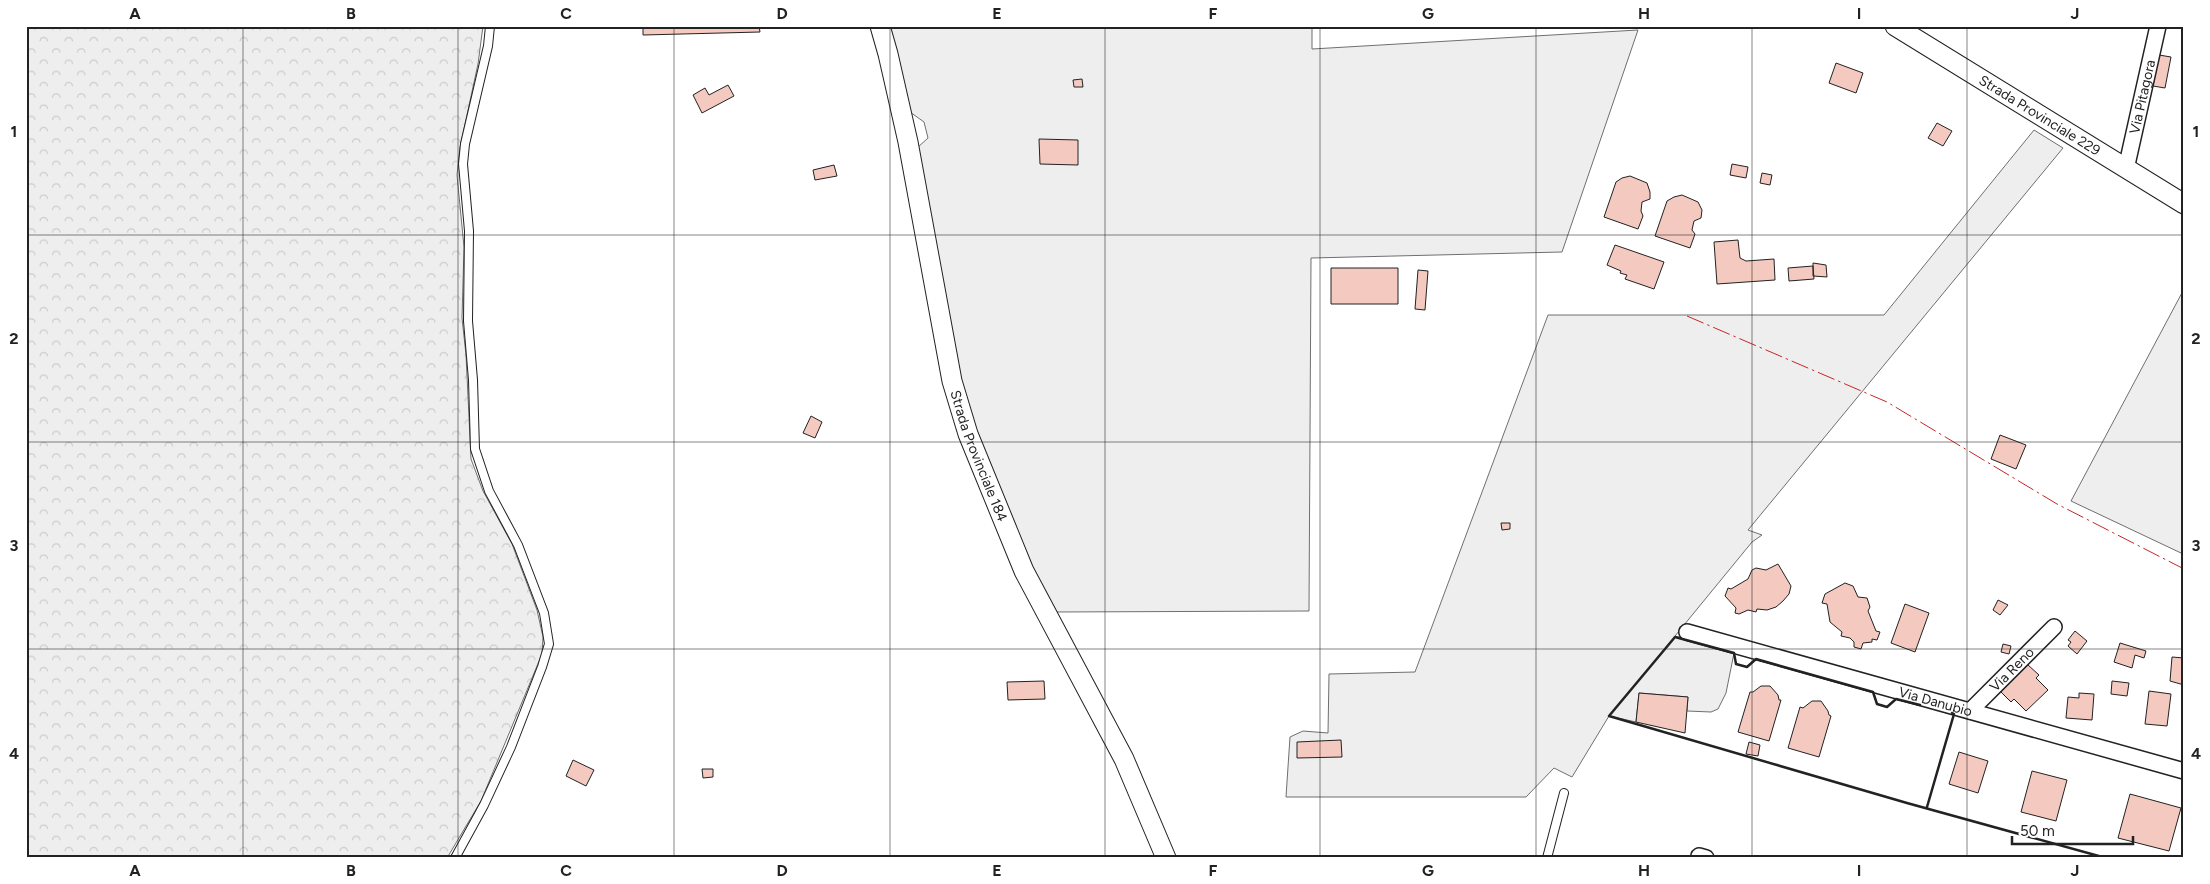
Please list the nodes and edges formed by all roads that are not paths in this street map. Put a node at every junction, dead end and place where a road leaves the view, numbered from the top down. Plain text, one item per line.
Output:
1 (490, 26) edge
2 (880, 26) edge
3 (1895, 26) edge
4 (2158, 26) edge
5 (2126, 169) junction
6 (2184, 204) edge
7 (2054, 627) dead end
8 (1687, 632) dead end
9 (1970, 711) junction
10 (2184, 771) edge
11 (1564, 793) dead end
12 (454, 858) edge
13 (1166, 858) edge
14 (1547, 858) edge

1 - 12 lane
2 - 13 street, Strada Provinciale 184
3 - 5 street, Strada Provinciale 229
4 - 5 street, Via Pitagora
5 - 6 street, Strada Provinciale 229
7 - 9 street, Via Reno
8 - 9 street, Via Danubio
9 - 10 street, Via Danubio
11 - 14 lane

